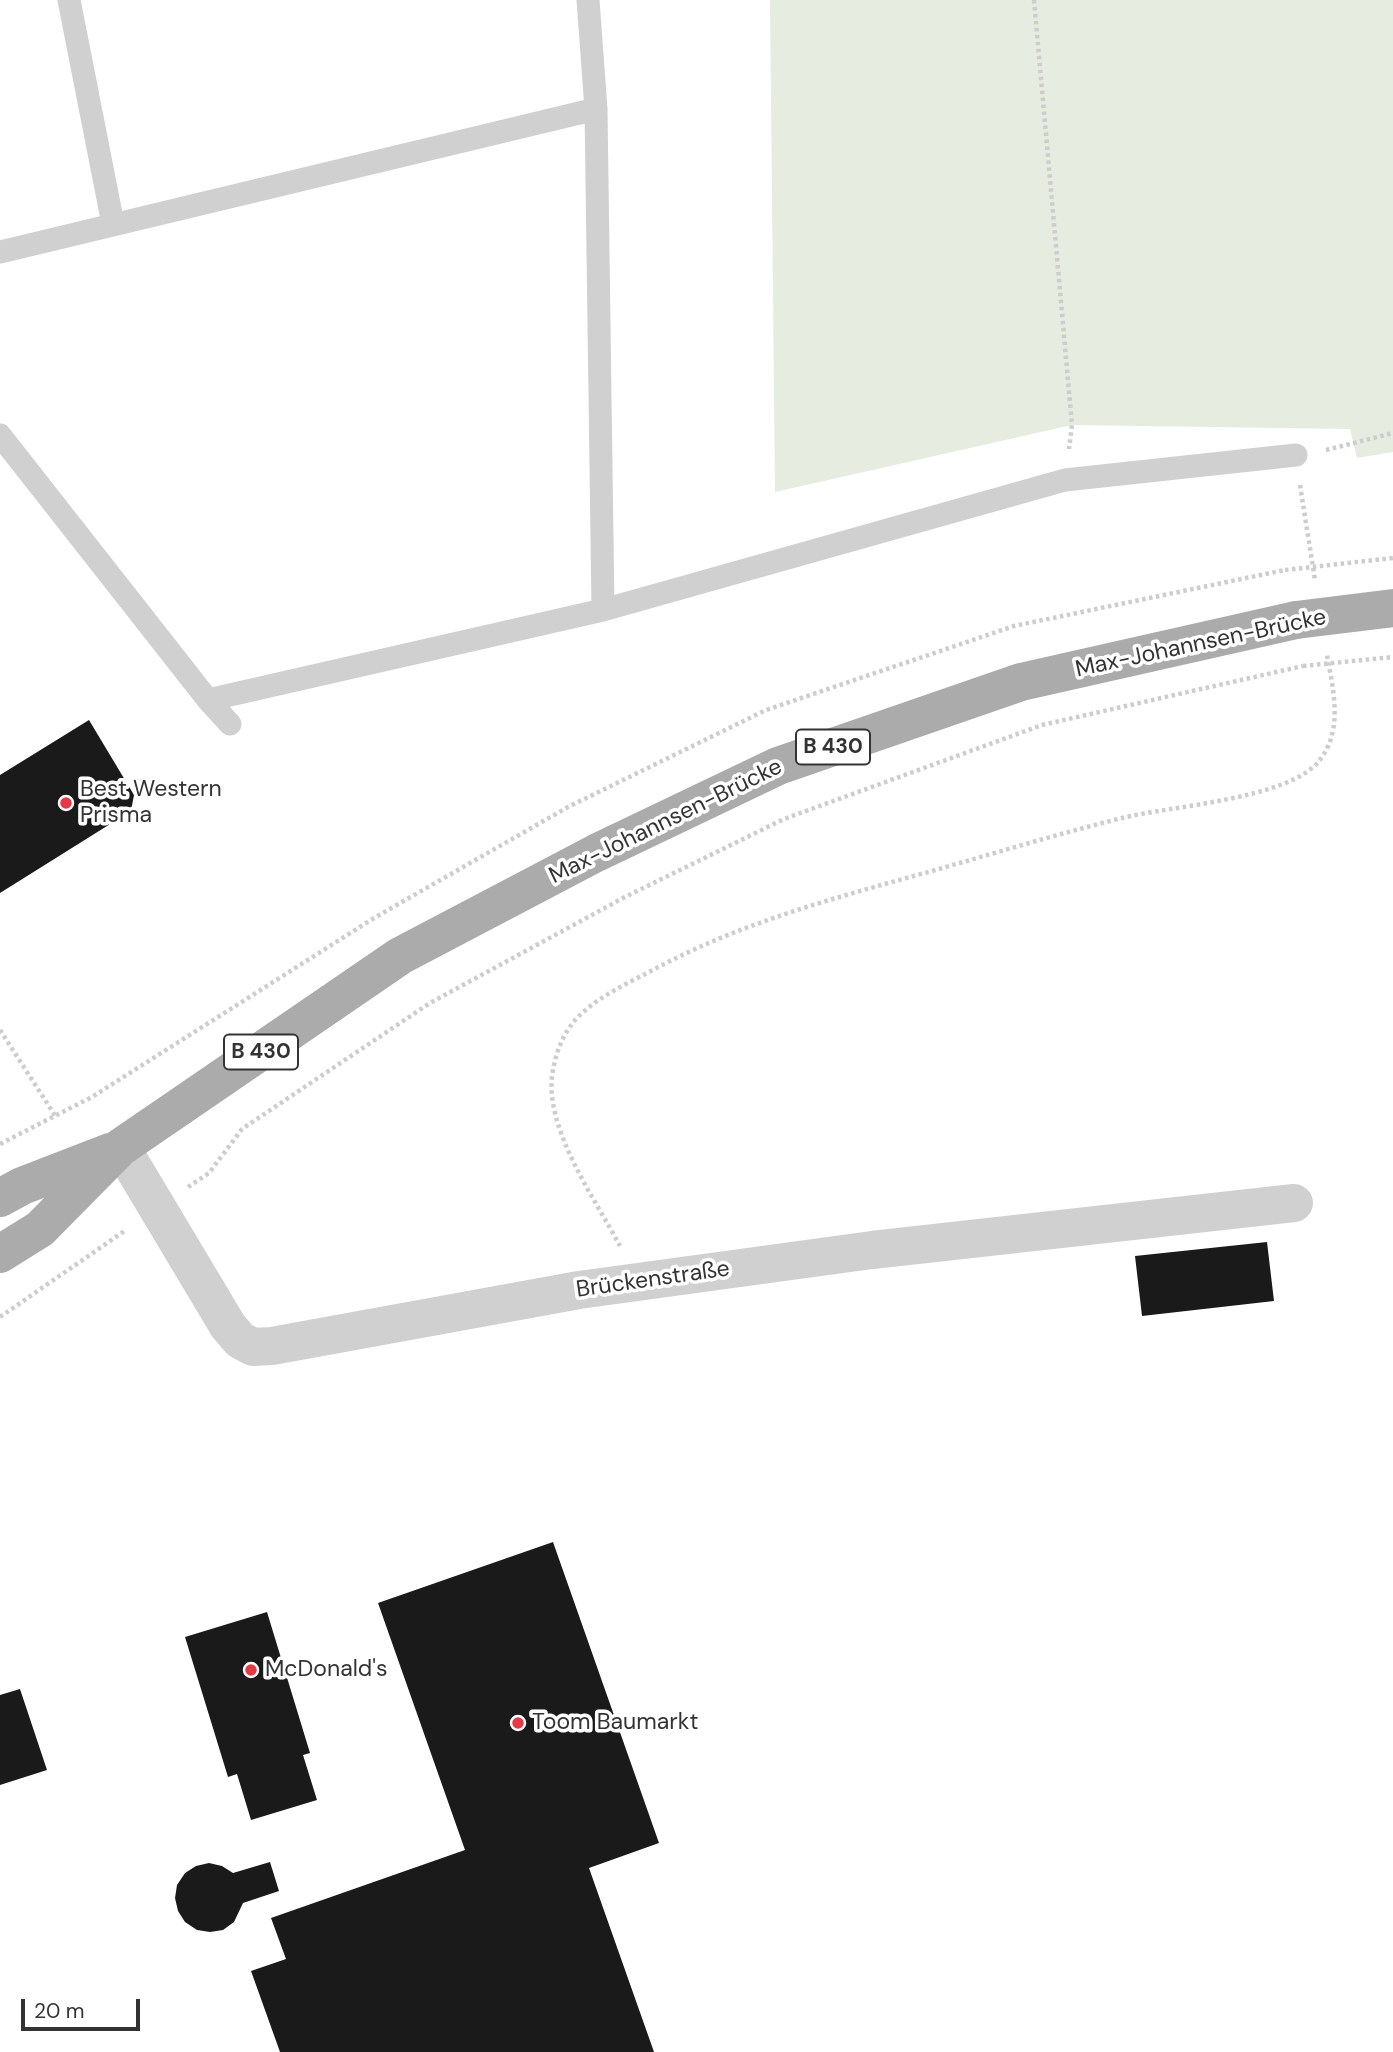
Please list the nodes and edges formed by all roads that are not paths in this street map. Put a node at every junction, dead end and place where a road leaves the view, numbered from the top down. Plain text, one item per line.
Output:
1 (69, 0) edge
2 (588, 0) edge
3 (596, 109) junction
4 (113, 224) junction
5 (0, 252) edge
6 (0, 435) edge
7 (1296, 455) road end
8 (1393, 608) edge
9 (603, 610) junction
10 (208, 700) junction
11 (230, 724) dead end
12 (121, 1147) junction
13 (0, 1198) edge
14 (1294, 1203) dead end
15 (0, 1254) edge

1 - 4 lane
2 - 3 lane
3 - 4 lane
3 - 9 lane
4 - 5 lane
6 - 10 lane
7 - 9 lane
8 - 12 main road, Max-Johannsen-Brücke / B 430, bridge
9 - 10 lane
10 - 11 lane
12 - 13 main road, Max-Johannsen-Brücke / B 430
12 - 14 street, Brückenstraße
12 - 15 main road, Max-Johannsen-Brücke / B 430

